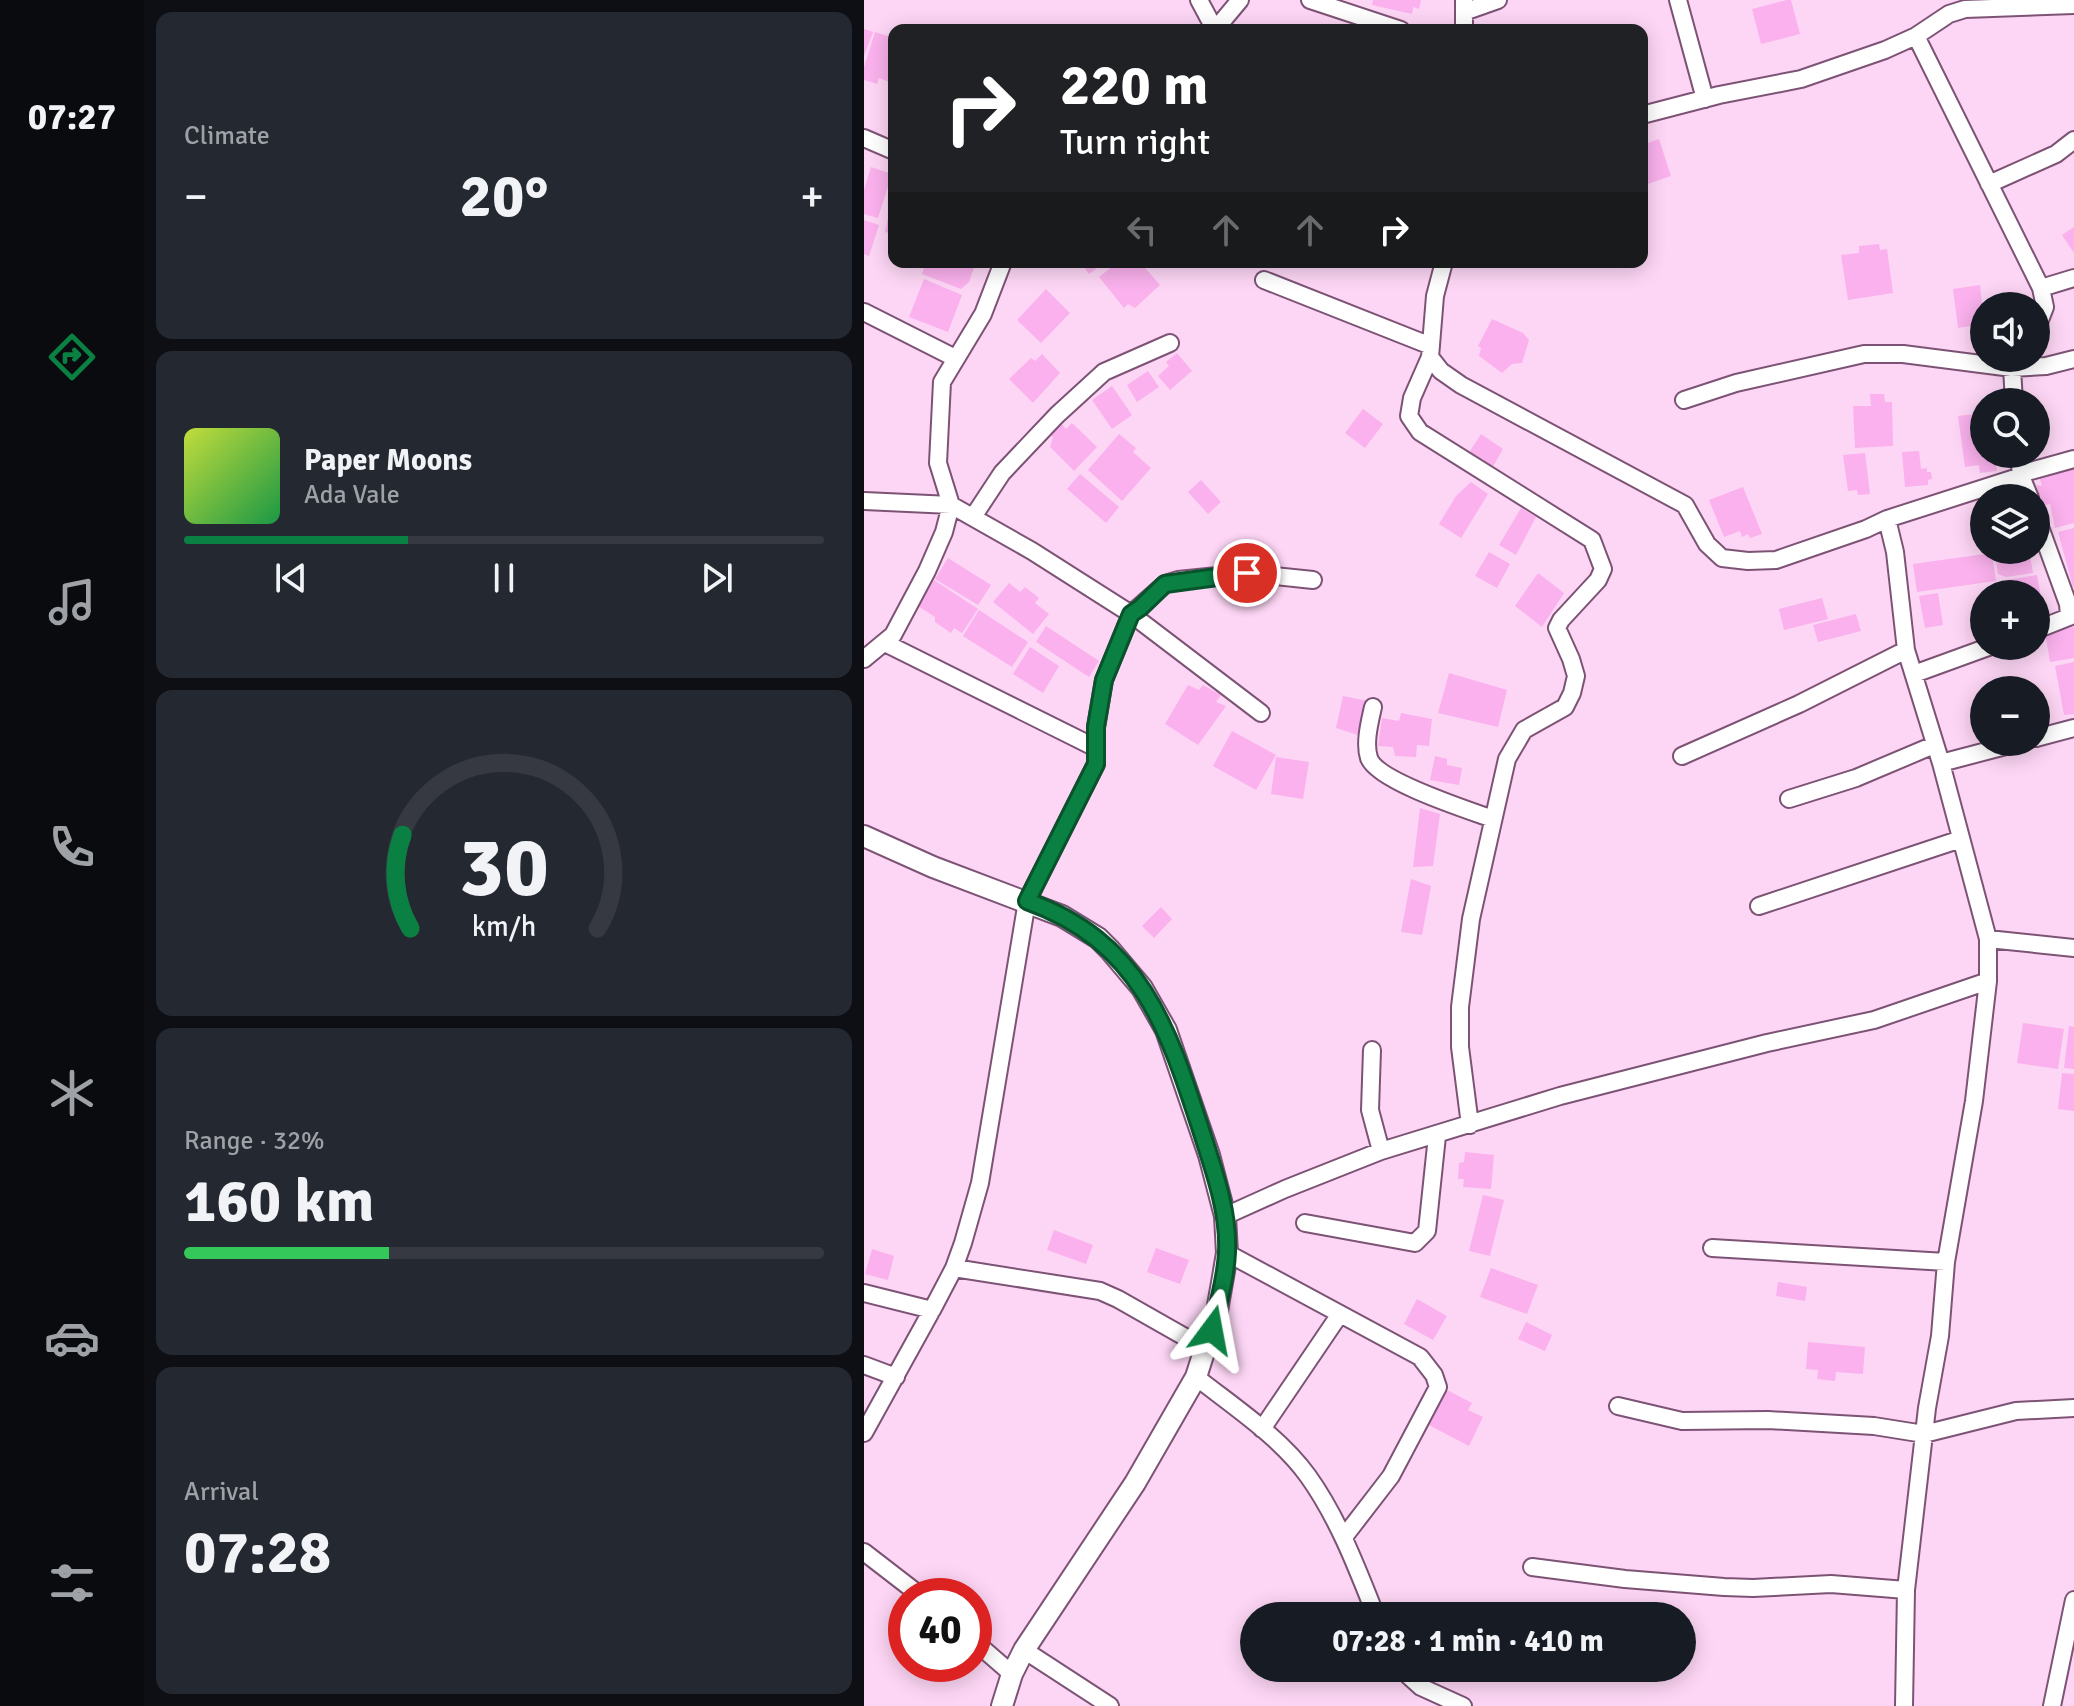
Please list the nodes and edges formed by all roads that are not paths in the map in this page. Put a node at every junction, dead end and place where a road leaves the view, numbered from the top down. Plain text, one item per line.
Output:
1 (1199, 0) edge
2 (1240, 0) edge
3 (1310, 0) edge
4 (1498, 0) edge
5 (1678, 0) edge
6 (2074, 5) edge
7 (1464, 6) edge
8 (1212, 24) edge
9 (1220, 24) edge
10 (1383, 24) edge
11 (1916, 36) junction
12 (1705, 99) junction
13 (1648, 113) edge
14 (864, 138) edge
15 (2074, 140) edge
16 (888, 148) edge
17 (1989, 184) junction
18 (1001, 268) edge
19 (1442, 268) edge
20 (2074, 278) edge
21 (1264, 280) dead end
22 (2041, 288) junction
23 (2042, 292) edge
24 (864, 312) edge
25 (1170, 343) dead end
26 (1430, 351) junction
27 (955, 358) junction
28 (1970, 359) edge
29 (2074, 359) edge
30 (2050, 365) edge
31 (1684, 400) dead end
32 (2074, 459) edge
33 (2020, 468) edge
34 (2021, 476) junction
35 (2024, 484) edge
36 (864, 501) edge
37 (951, 505) junction
38 (973, 517) junction
39 (1887, 519) junction
40 (2050, 554) edge
41 (1313, 580) dead end
42 (1131, 614) junction
43 (2071, 616) edge
44 (2050, 624) edge
45 (885, 643) junction
46 (1906, 650) junction
47 (1970, 654) edge
48 (864, 659) edge
49 (1914, 674) junction
50 (1373, 707) dead end
51 (1261, 713) dead end
52 (2074, 728) edge
53 (2050, 734) edge
54 (1934, 745) junction
55 (1096, 748) junction
56 (1970, 755) edge
57 (1682, 756) dead end
58 (1941, 763) junction
59 (1789, 799) dead end
60 (1493, 819) junction
61 (864, 836) edge
62 (1961, 839) junction
63 (1027, 901) junction
64 (1759, 906) dead end
65 (1988, 939) junction
66 (2074, 948) edge
67 (1988, 981) junction
68 (1372, 1050) dead end
69 (1470, 1125) junction
70 (1437, 1136) junction
71 (1381, 1151) junction
72 (1225, 1216) junction
73 (1305, 1223) dead end
74 (1712, 1248) dead end
75 (1227, 1253) junction
76 (1946, 1262) junction
77 (954, 1268) junction
78 (864, 1293) edge
79 (932, 1310) junction
80 (1340, 1314) junction
81 (1206, 1349) junction
82 (864, 1365) edge
83 (896, 1377) junction
84 (1196, 1377) junction
85 (1618, 1406) dead end
86 (2074, 1408) edge
87 (1262, 1429) junction
88 (864, 1433) edge
89 (1924, 1434) junction
90 (1344, 1537) junction
91 (864, 1552) edge
92 (1532, 1567) dead end
93 (898, 1578) edge
94 (1906, 1590) junction
95 (2074, 1600) edge
96 (1370, 1602) edge
97 (1024, 1650) junction
98 (992, 1657) edge
99 (1012, 1674) junction
100 (1415, 1682) edge
101 (1002, 1706) edge
102 (1110, 1706) edge
103 (1463, 1706) edge
104 (1904, 1706) edge
105 (2052, 1706) edge

1 - 8 street
2 - 9 street
3 - 10 street
4 - 7 street
5 - 12 street
6 - 11 street
11 - 12 street
11 - 17 street
12 - 13 street
14 - 16 street
15 - 17 street
17 - 22 street
18 - 27 street
19 - 26 street
20 - 22 street
21 - 26 street
22 - 23 street
24 - 27 street
25 - 38 street
26 - 39 street
26 - 60 street
27 - 37 street
28 - 31 street
29 - 30 street
32 - 34 street
33 - 34 street
34 - 35 street
34 - 39 street
36 - 37 street
37 - 38 street
37 - 45 street
38 - 42 street
39 - 46 street
40 - 43 street
41 - 42 street
42 - 51 street
42 - 55 street
43 - 44 street
45 - 48 street
45 - 55 street
46 - 49 street
46 - 57 street
47 - 49 street
49 - 54 street
50 - 60 street
52 - 53 street
54 - 58 street
54 - 59 street
55 - 63 street
56 - 58 street
58 - 62 street
60 - 69 street
61 - 63 street
62 - 64 street
62 - 65 street
63 - 72 street
63 - 77 street
65 - 66 street
65 - 67 street
67 - 69 street
67 - 76 street
68 - 71 street
69 - 70 street
70 - 71 street
70 - 73 street
71 - 72 street
72 - 75 street
74 - 76 street
75 - 80 street
75 - 81 street
76 - 89 street
77 - 79 street
77 - 81 street
78 - 79 street
79 - 83 street
80 - 87 street
80 - 90 street
81 - 84 street
82 - 83 street
83 - 88 street
84 - 87 street
84 - 97 street
85 - 89 street
86 - 89 street
87 - 90 street
89 - 94 street
90 - 96 street
91 - 93 street
92 - 94 street
94 - 104 street
95 - 105 street
97 - 99 street
97 - 102 street
98 - 99 street
99 - 101 street
100 - 103 street

